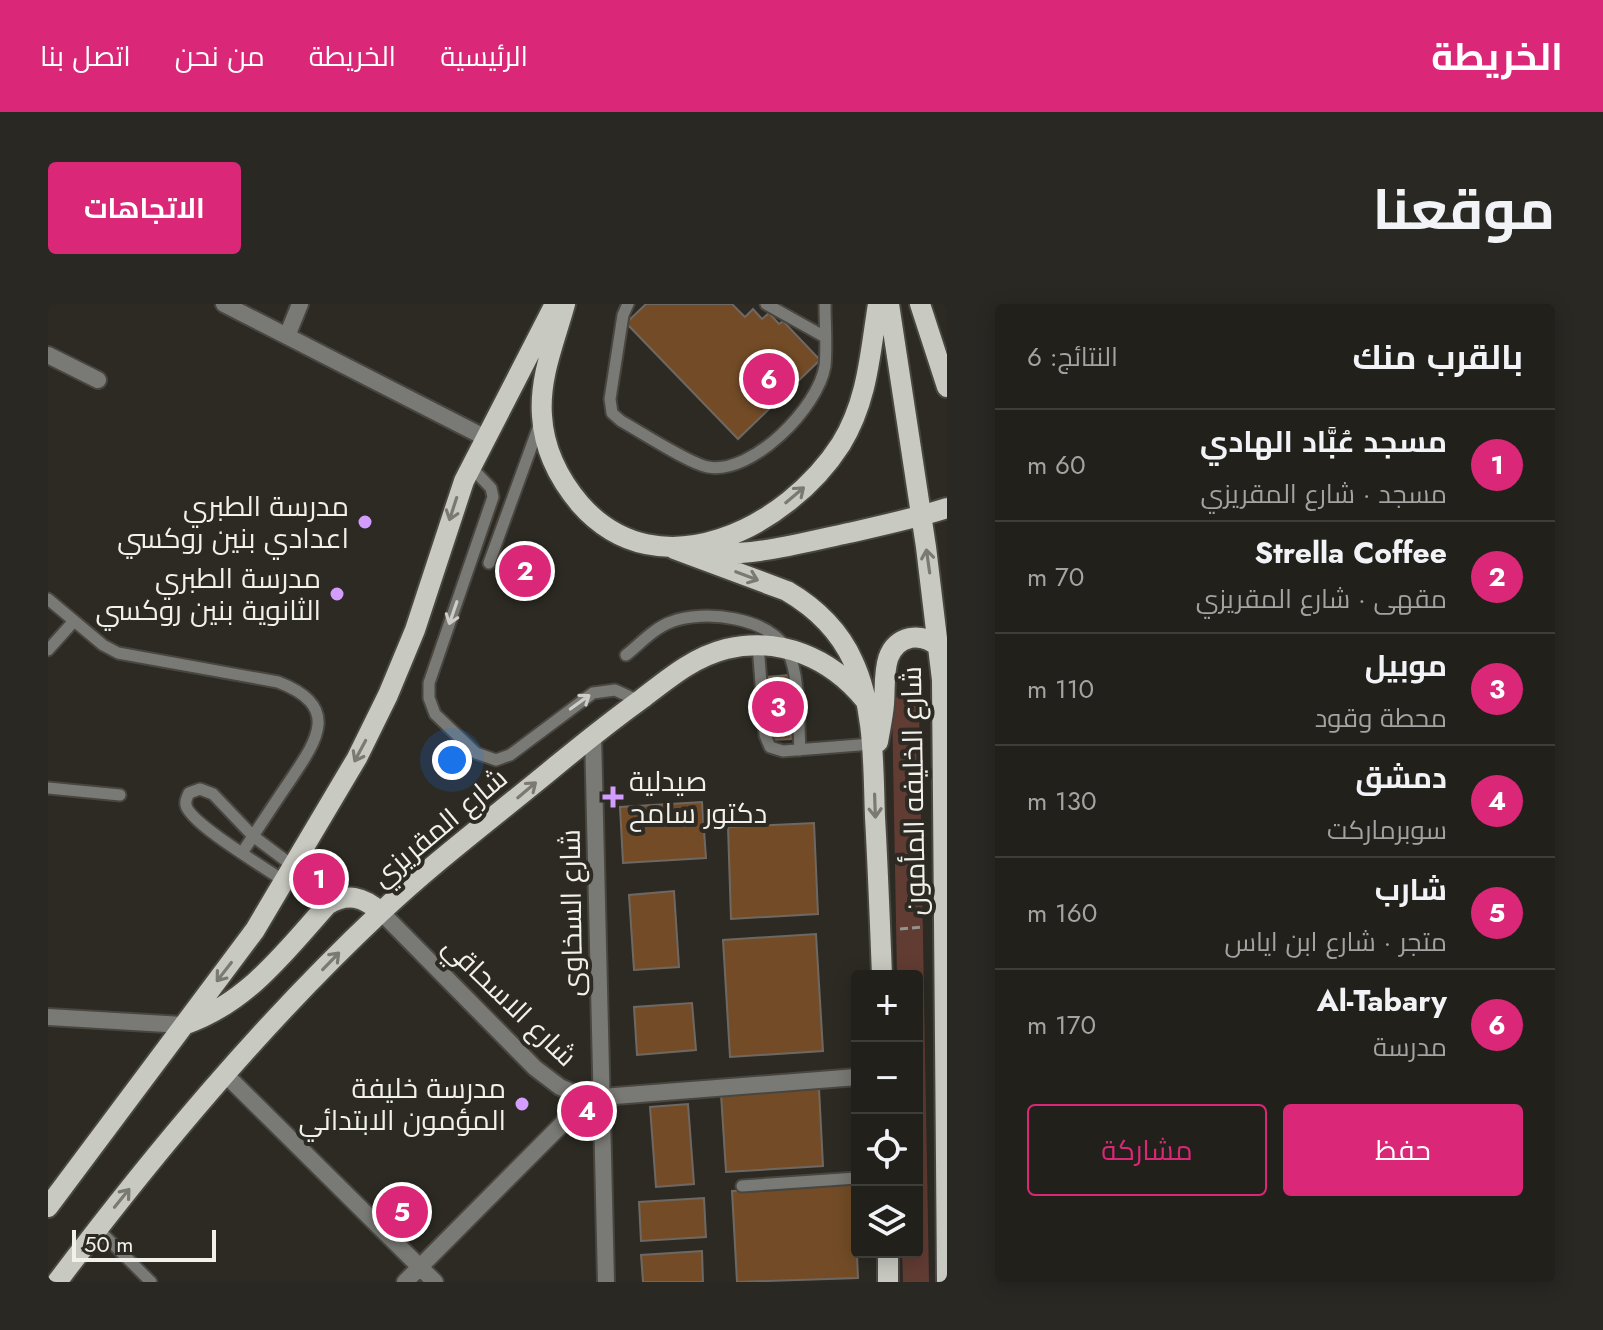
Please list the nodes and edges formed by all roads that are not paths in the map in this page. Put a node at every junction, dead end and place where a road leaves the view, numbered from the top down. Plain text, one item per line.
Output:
1 (224, 304) edge
2 (300, 304) edge
3 (555, 304) edge
4 (565, 304) edge
5 (628, 304) edge
6 (766, 304) edge
7 (825, 304) edge
8 (878, 304) edge
9 (889, 304) edge
10 (920, 304) edge
11 (287, 336) junction
12 (825, 337) junction
13 (48, 355) edge
14 (946, 376) edge
15 (98, 380) dead end
16 (542, 419) junction
17 (484, 437) junction
18 (470, 466) junction
19 (947, 508) edge
20 (921, 517) junction
21 (674, 549) junction
22 (489, 563) dead end
23 (48, 599) edge
24 (74, 621) junction
25 (758, 645) junction
26 (942, 647) edge
27 (787, 649) junction
28 (48, 650) edge
29 (626, 655) dead end
30 (945, 681) edge
31 (865, 700) junction
32 (639, 701) junction
33 (593, 735) junction
34 (800, 750) junction
35 (872, 751) junction
36 (48, 788) edge
37 (120, 795) dead end
38 (253, 836) junction
39 (242, 853) junction
40 (289, 874) junction
41 (381, 912) junction
42 (882, 970) edge
43 (48, 1017) edge
44 (183, 1025) junction
45 (945, 1068) edge
46 (225, 1074) junction
47 (851, 1077) edge
48 (596, 1096) junction
49 (851, 1178) edge
50 (742, 1186) dead end
51 (48, 1207) edge
52 (98, 1229) junction
53 (888, 1258) edge
54 (420, 1267) junction
55 (57, 1282) edge
56 (151, 1282) edge
57 (405, 1282) edge
58 (435, 1282) edge
59 (606, 1282) edge
60 (888, 1282) edge
61 (947, 1282) edge

1 - 11 street
2 - 11 street
3 - 17 main road
4 - 16 main road
5 - 12 lane
6 - 12 lane
7 - 12 lane
21 -> 8 main road
9 - 20 main road, شارع الخليفه المأمون
10 - 14 main road
11 - 17 street
13 - 15 street
16 - 21 main road
16 - 22 lane
17 - 18 main road
18 -> 32 lane
18 -> 40 main road
19 - 20 main road
20 - 21 main road
26 -> 20 main road, شارع الخليفه المأمون
21 -> 31 main road, شارع الخليفه المأمون
23 - 24 lane
24 - 28 lane
24 - 38 lane
25 - 27 main road, شارع المقريزي
25 - 32 main road, شارع المقريزي
25 - 34 lane
26 - 30 main road, شارع الخليفه المأمون
26 - 35 main road
27 - 29 lane
27 - 31 main road, شارع المقريزي
27 - 34 lane
30 - 45 main road, شارع الخليفه المأمون
31 - 35 main road, شارع الخليفه المأمون
32 - 33 main road, شارع المقريزي
41 -> 33 main road, شارع المقريزي
33 - 48 street, شارع السخاوى
34 - 35 lane
35 -> 42 main road, شارع الخليفه المأمون
36 - 37 lane
38 - 39 lane
38 - 39 lane
38 - 40 lane
39 - 40 lane
40 -> 44 main road
41 - 44 main road
46 -> 41 main road, شارع المقريزي
41 - 48 street, شارع الاسحاقي
43 - 44 street
44 - 51 main road
45 - 61 main road, شارع الخليفه المأمون
52 -> 46 main road, شارع المقريزي
46 - 54 street
47 - 48 street, شارع الاسحاقي
48 - 54 street
48 - 59 street, شارع السخاوى
49 - 50 lane
52 - 55 main road, شارع المقريزي
52 - 56 lane
53 - 60 main road
54 - 57 street
54 - 58 street

